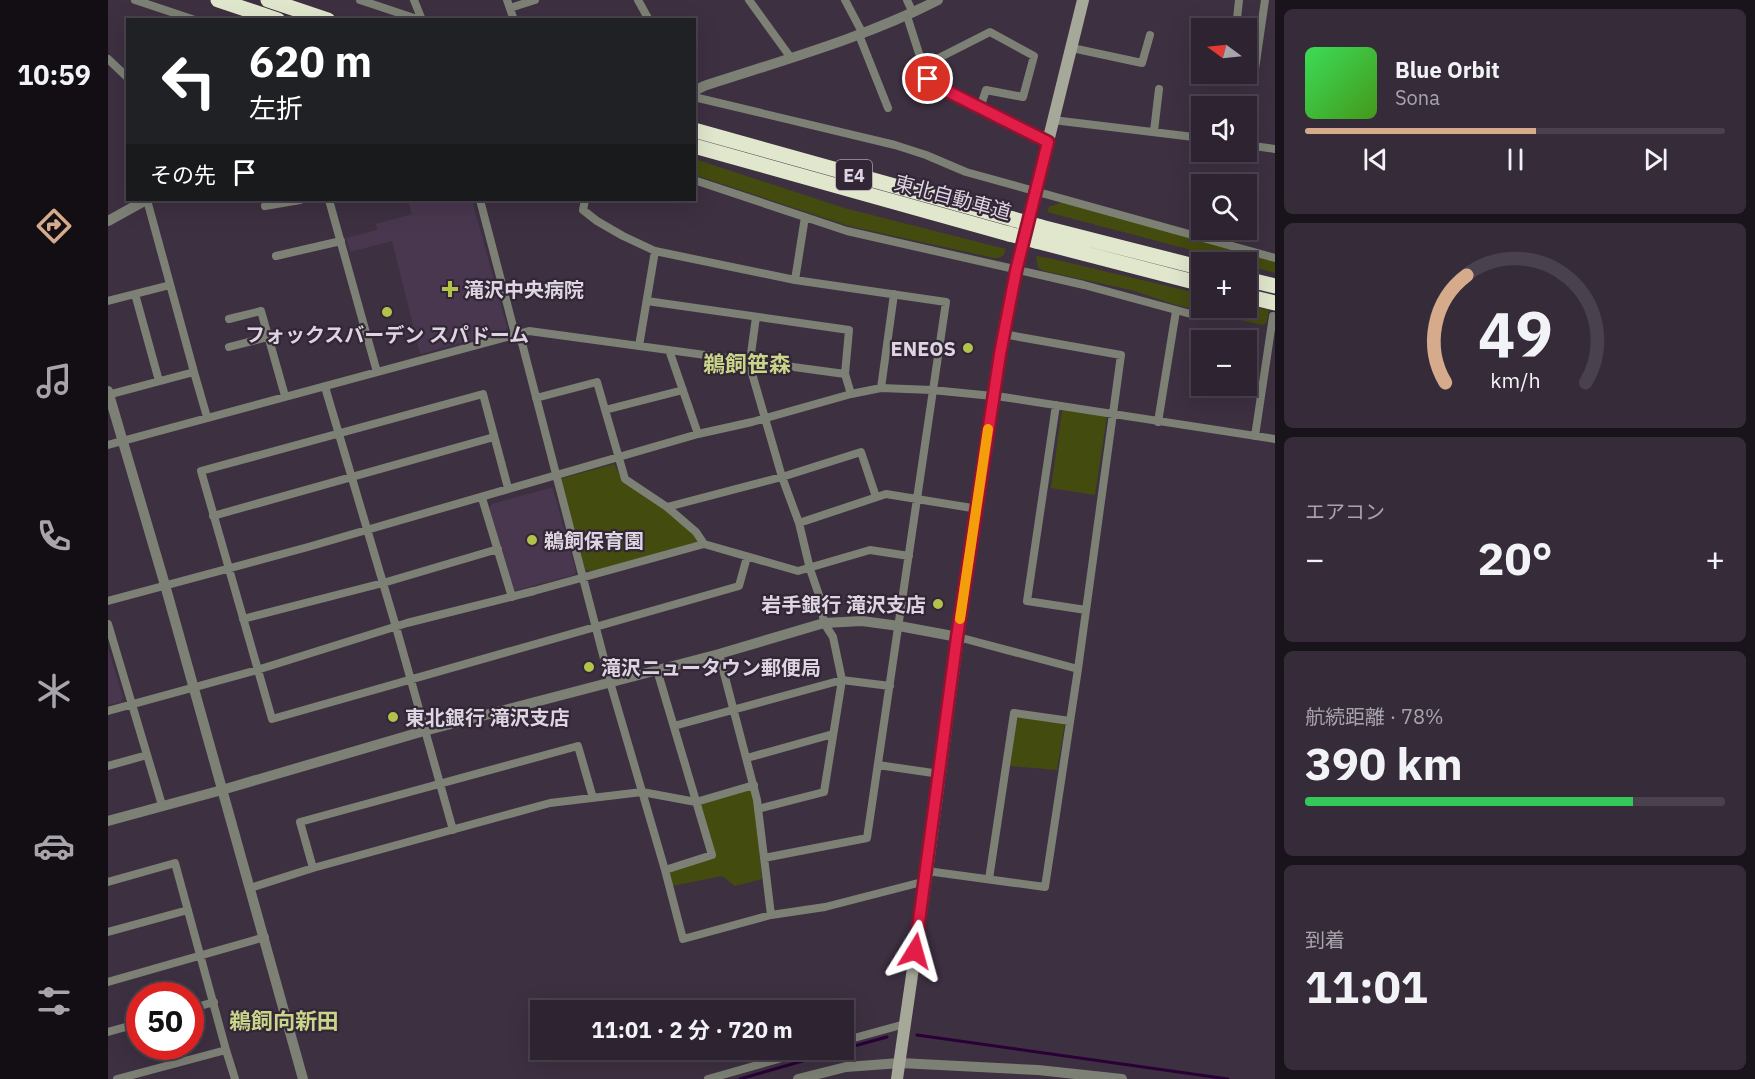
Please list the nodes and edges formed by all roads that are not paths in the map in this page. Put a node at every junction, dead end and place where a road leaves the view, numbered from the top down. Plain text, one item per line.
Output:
1 (135, 0) edge
2 (218, 0) edge
3 (268, 0) edge
4 (360, 0) edge
5 (414, 0) edge
6 (535, 0) edge
7 (638, 0) edge
8 (749, 0) edge
9 (845, 0) edge
10 (907, 0) edge
11 (938, 0) edge
12 (1083, 0) edge
13 (1239, 0) edge
14 (1265, 0) edge
15 (509, 4) edge
16 (910, 15) junction
17 (189, 18) edge
18 (272, 18) edge
19 (322, 18) edge
20 (415, 18) edge
21 (420, 18) edge
22 (648, 18) edge
23 (1237, 18) edge
24 (861, 35) junction
25 (1150, 35) dead end
26 (1072, 48) junction
27 (1257, 55) edge
28 (791, 58) junction
29 (108, 59) edge
30 (923, 66) junction
31 (126, 76) edge
32 (1159, 88) dead end
33 (696, 90) edge
34 (696, 98) edge
35 (888, 108) dead end
36 (980, 108) junction
37 (1053, 120) junction
38 (696, 131) edge
39 (1154, 131) junction
40 (1191, 136) edge
41 (1048, 142) junction
42 (696, 147) edge
43 (1257, 147) edge
44 (1275, 149) edge
45 (696, 181) edge
46 (1036, 191) junction
47 (144, 201) edge
48 (146, 201) edge
49 (294, 201) edge
50 (329, 201) edge
51 (480, 201) edge
52 (585, 201) edge
53 (265, 206) dead end
54 (805, 217) junction
55 (108, 221) edge
56 (1011, 227) junction
57 (1038, 234) junction
58 (341, 241) junction
59 (655, 251) junction
60 (276, 256) dead end
61 (1275, 258) edge
62 (1191, 266) edge
63 (1016, 271) junction
64 (795, 280) junction
65 (1191, 281) edge
66 (1257, 282) edge
67 (170, 285) junction
68 (1275, 286) edge
69 (135, 294) junction
70 (894, 294) junction
71 (108, 301) edge
72 (647, 301) junction
73 (1257, 302) edge
74 (1274, 310) edge
75 (1176, 311) junction
76 (1191, 314) edge
77 (756, 317) junction
78 (229, 319) dead end
79 (515, 334) junction
80 (1003, 334) junction
81 (268, 337) junction
82 (639, 346) junction
83 (230, 347) dead end
84 (669, 350) junction
85 (750, 361) junction
86 (194, 372) junction
87 (376, 372) junction
88 (844, 374) junction
89 (159, 381) junction
90 (325, 387) junction
91 (881, 388) junction
92 (683, 390) junction
93 (932, 390) junction
94 (108, 394) edge
95 (850, 394) junction
96 (285, 396) junction
97 (993, 396) junction
98 (536, 398) junction
99 (1056, 405) junction
100 (605, 410) junction
101 (1112, 415) junction
102 (207, 417) junction
103 (766, 417) junction
104 (1158, 422) junction
105 (339, 432) junction
106 (698, 434) junction
107 (1254, 436) junction
108 (494, 437) junction
109 (1275, 439) edge
110 (122, 441) junction
111 (108, 445) edge
112 (620, 458) junction
113 (556, 476) junction
114 (352, 477) junction
115 (782, 477) junction
116 (508, 488) junction
117 (876, 497) junction
118 (482, 498) junction
119 (918, 498) junction
120 (667, 507) junction
121 (978, 509) junction
122 (213, 516) junction
123 (799, 523) junction
124 (367, 529) junction
125 (704, 544) junction
126 (498, 549) junction
127 (909, 556) junction
128 (747, 557) junction
129 (228, 568) junction
130 (810, 569) junction
131 (582, 577) junction
132 (383, 583) junction
133 (165, 585) junction
134 (512, 597) junction
135 (108, 601) edge
136 (1086, 610) junction
137 (243, 620) junction
138 (824, 623) junction
139 (108, 624) edge
140 (899, 626) junction
141 (396, 627) junction
142 (596, 627) junction
143 (957, 637) junction
144 (719, 654) junction
145 (1078, 669) junction
146 (256, 670) junction
147 (657, 670) junction
148 (410, 679) junction
149 (842, 680) junction
150 (610, 682) junction
151 (890, 686) junction
152 (193, 687) junction
153 (133, 705) junction
154 (734, 710) junction
155 (108, 711) edge
156 (1070, 721) junction
157 (674, 726) junction
158 (424, 731) junction
159 (833, 734) junction
160 (147, 755) junction
161 (747, 758) junction
162 (878, 765) junction
163 (108, 766) edge
164 (940, 774) junction
165 (440, 785) junction
166 (754, 785) junction
167 (222, 790) junction
168 (642, 792) junction
169 (593, 798) junction
170 (696, 802) junction
171 (162, 805) junction
172 (758, 809) junction
173 (108, 821) edge
174 (453, 830) junction
175 (764, 858) junction
176 (313, 868) junction
177 (665, 870) junction
178 (926, 876) junction
179 (989, 879) junction
180 (108, 882) edge
181 (250, 888) junction
182 (188, 910) junction
183 (771, 915) junction
184 (108, 932) edge
185 (265, 938) junction
186 (201, 956) junction
187 (108, 982) edge
188 (213, 1002) junction
189 (204, 1005) edge
190 (905, 1024) junction
191 (126, 1027) edge
192 (108, 1032) edge
193 (854, 1038) edge
194 (226, 1050) junction
195 (775, 1060) edge
196 (900, 1063) junction
197 (117, 1079) edge
198 (235, 1079) edge
199 (303, 1079) edge
200 (708, 1079) edge
201 (798, 1079) edge
202 (897, 1079) edge
203 (1122, 1079) edge

1 - 17 street
2 - 18 highway
3 - 19 highway
4 - 20 street
5 - 21 street
6 - 15 street
7 - 22 street
8 - 28 street
9 - 24 street
10 - 16 street
11 - 16 street
12 - 26 main road
13 - 23 street
14 - 27 street
16 - 24 street
16 - 30 street
24 - 28 street
24 - 35 street
25 - 26 street
26 - 37 main road
28 - 33 street
29 - 31 street
30 - 36 street
30 - 36 street
32 - 39 street
34 - 46 street
36 - 41 street
37 - 39 street
37 - 41 main road
38 - 56 highway, 東北自動車道 / E4
39 - 40 street
41 - 46 main road
42 - 56 highway, 東北自動車道 / E4
43 - 44 street
45 - 54 street
46 - 61 street
46 - 63 main road
47 - 55 street
48 - 67 street
49 - 53 street
50 - 58 street
51 - 79 street
52 - 59 street
54 - 63 street
54 - 64 street
56 - 57 highway, 東北自動車道 / E4, bridge
57 - 62 highway, 東北自動車道 / E4
57 - 65 highway, 東北自動車道 / E4
58 - 60 street
58 - 87 street
59 - 64 street
59 - 72 street
63 - 75 street
63 - 80 main road
64 - 70 street
66 - 68 highway
67 - 69 street
67 - 86 street
69 - 71 street
69 - 89 street
70 - 91 street
70 - 93 street
72 - 77 street
72 - 82 street
73 - 74 highway
74 - 107 street
75 - 76 street
75 - 104 street
77 - 85 street
77 - 88 street
78 - 81 street
79 - 82 street
79 - 87 street
79 - 98 street
80 - 97 main road
80 - 101 street
81 - 83 street
81 - 96 street
82 - 84 street
84 - 85 street
84 - 92 street
85 - 88 street
85 - 103 street
86 - 89 street
86 - 102 street
87 - 90 street
88 - 95 street
89 - 94 street
90 - 96 street
90 - 105 street
91 - 93 street
91 - 95 street
92 - 100 street
92 - 106 street
93 - 97 street
93 - 119 street
94 - 110 street
95 - 103 street
96 - 102 street
97 - 99 street
97 - 121 main road
98 - 100 street
98 - 113 street
99 - 101 street
99 - 136 street
100 - 112 street
101 - 104 street
101 - 136 street
102 - 110 street
103 - 106 street
103 - 115 street
104 - 107 street
105 - 108 street
105 - 114 street
105 - 122 street
106 - 112 street
107 - 109 street
108 - 114 street
108 - 116 street
110 - 111 street
110 - 133 street
112 - 113 street
112 - 120 street
113 - 116 street
113 - 131 street
114 - 122 street
114 - 124 street
115 - 117 street
115 - 120 street
115 - 123 street
116 - 118 street
117 - 119 street
117 - 123 street
118 - 124 street
118 - 126 street
119 - 121 street
119 - 127 street
120 - 125 street
121 - 143 main road
122 - 129 street
123 - 130 street
124 - 129 street
124 - 132 street
125 - 128 street
125 - 131 street
126 - 132 street
126 - 134 street
127 - 130 street
127 - 140 street
128 - 130 street
128 - 142 street
129 - 133 street
129 - 137 street
130 - 138 street
131 - 134 street
131 - 142 street
132 - 137 street
132 - 141 street
133 - 135 street
133 - 152 street
134 - 141 street
136 - 145 street
137 - 146 street
138 - 140 street
138 - 144 street
138 - 149 street
139 - 153 street
140 - 143 street
140 - 151 street
141 - 146 street
141 - 148 street
142 - 148 street
142 - 150 street
143 - 145 street
143 - 164 main road
144 - 147 street
144 - 154 street
145 - 156 street
146 - 148 street
146 - 152 street
147 - 150 street
147 - 157 street
148 - 158 street
149 - 151 street
149 - 154 street
149 - 159 street
150 - 158 street
150 - 168 street
151 - 162 street
152 - 153 street
152 - 167 street
153 - 155 street
153 - 160 street
154 - 157 street
154 - 161 street
156 - 179 street
156 - 179 street
157 - 170 street
158 - 165 street
158 - 167 street
159 - 161 street
159 - 172 street
160 - 163 street
160 - 171 street
161 - 166 street
162 - 164 street
162 - 175 street
164 - 178 main road
165 - 169 street
165 - 174 street
165 - 176 street
166 - 170 street
166 - 172 street
167 - 171 street
167 - 181 street
168 - 169 street
168 - 170 street
168 - 177 street
169 - 174 street
170 - 177 street
171 - 173 street
172 - 175 street
174 - 176 street
175 - 183 street
176 - 181 street
177 - 183 street
178 - 179 street
178 - 183 street
178 - 190 main road
180 - 182 street
181 - 185 street
182 - 184 street
182 - 186 street
185 - 186 street
185 - 199 street
186 - 187 street
186 - 188 street
188 - 189 street
188 - 194 street
190 - 193 street
190 - 196 main road
191 - 192 street
194 - 197 street
194 - 198 street
195 - 200 street
196 - 201 street
196 - 202 main road
196 - 203 street

